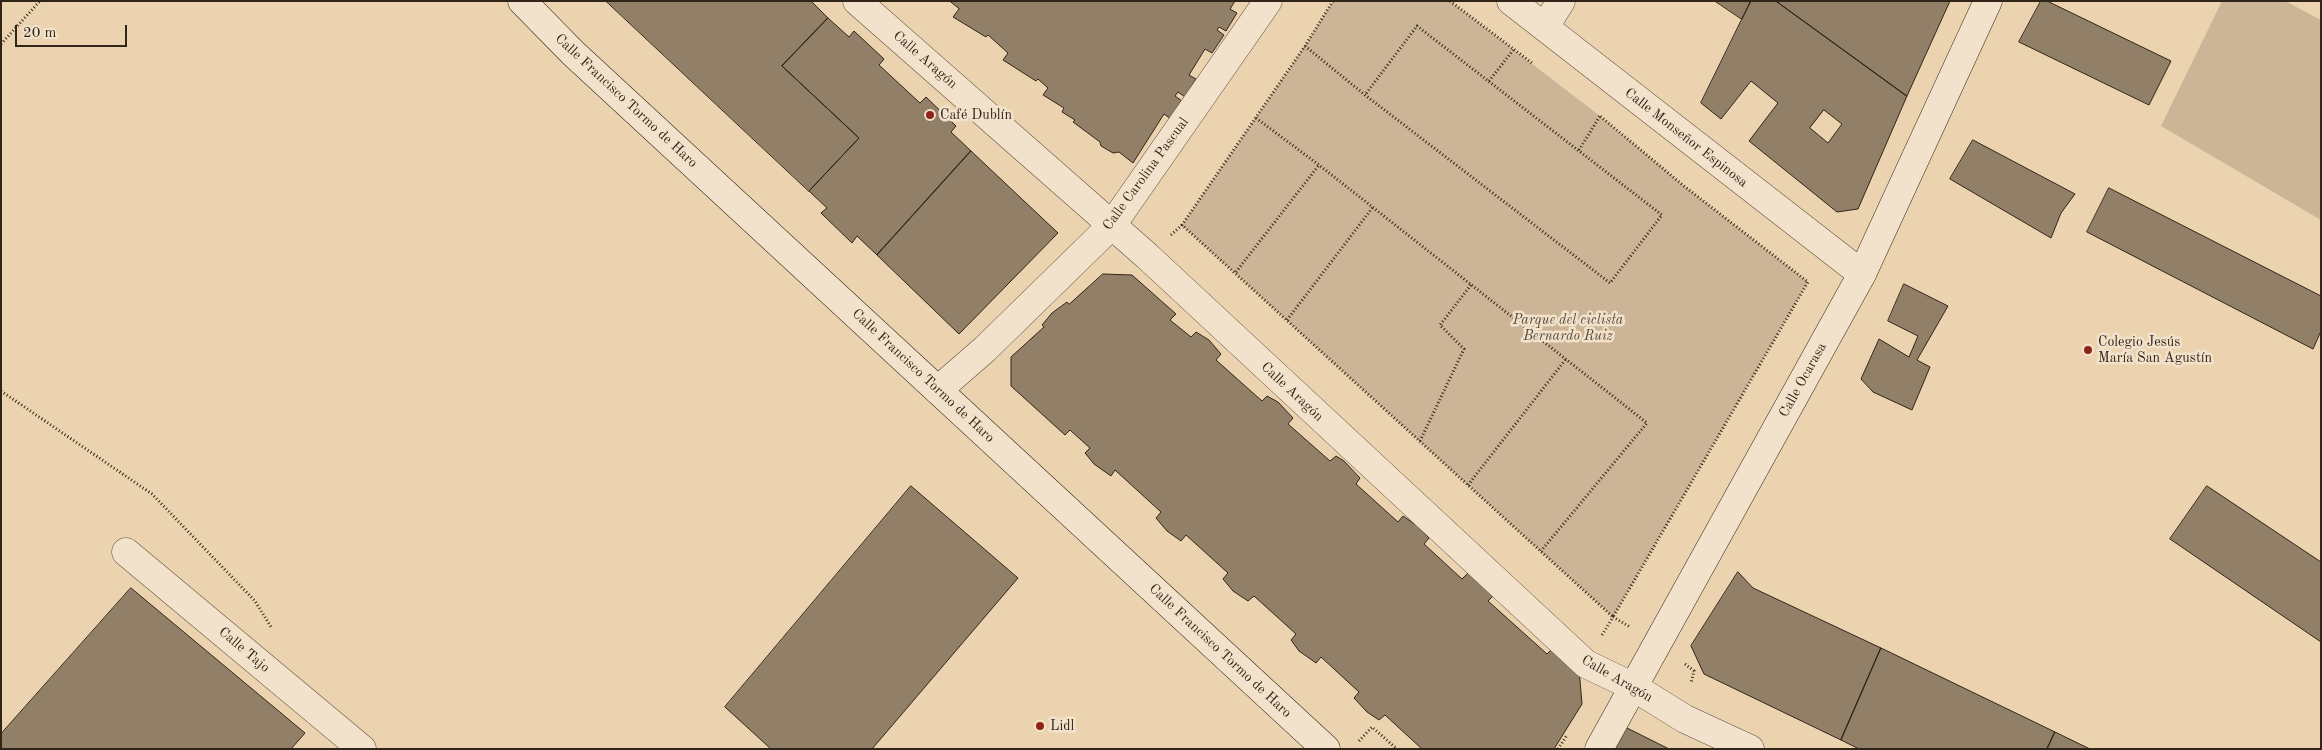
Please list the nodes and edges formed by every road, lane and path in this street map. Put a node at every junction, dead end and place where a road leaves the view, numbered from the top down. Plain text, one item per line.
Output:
1 (40, 1) edge
2 (522, 1) edge
3 (857, 1) edge
4 (1268, 1) edge
5 (1333, 1) edge
6 (1450, 1) edge
7 (1511, 1) edge
8 (1561, 1) edge
9 (1988, 1) edge
10 (1545, 27) junction
11 (1, 44) edge
12 (1305, 46) junction
13 (1514, 49) junction
14 (1538, 67) dead end
15 (1489, 81) junction
16 (1365, 95) junction
17 (1592, 110) dead end
18 (1600, 116) junction
19 (1256, 118) junction
20 (1579, 150) junction
21 (1319, 164) junction
22 (1373, 207) junction
23 (1112, 225) junction
24 (1236, 272) junction
25 (1862, 274) junction
26 (1471, 285) junction
27 (1287, 320) junction
28 (1566, 360) junction
29 (938, 390) junction
30 (1, 391) edge
31 (1420, 441) junction
32 (1468, 485) junction
33 (1541, 551) junction
34 (126, 552) dead end
35 (276, 634) dead end
36 (1632, 686) junction
37 (1359, 742) dead end
38 (362, 749) edge
39 (1326, 749) edge
40 (1397, 749) edge
41 (1599, 749) edge
42 (1750, 749) edge

1 - 11 path
2 - 29 street, Calle Francisco Tormo de Haro
3 - 23 street, Calle Aragón
4 - 23 street, Calle Carolina Pascual
5 - 12 path
6 - 13 path
7 - 10 street, Calle Monseñor Espinosa
8 - 10 street
9 - 25 street, Calle Ocarasa
10 - 25 street, Calle Monseñor Espinosa
12 - 16 path
12 - 19 path
13 - 14 path
13 - 15 path
15 - 16 path
15 - 20 path
16 - 20 path
17 - 18 path
18 - 20 path
18 - 33 path
19 - 21 path
19 - 24 path
21 - 22 path
21 - 24 path
22 - 26 path
22 - 27 path
23 - 29 street, Calle Carolina Pascual
23 - 36 street, Calle Aragón
24 - 27 path
25 - 36 street, Calle Ocarasa
26 - 28 path
26 - 31 path
27 - 31 path
28 - 32 path
28 - 33 path
29 - 39 street, Calle Francisco Tormo de Haro
30 - 35 path
31 - 32 path
32 - 33 path
34 - 38 street, Calle Tajo
36 - 41 street, Calle Ocarasa
36 - 42 street, Calle Aragón
37 - 40 path

